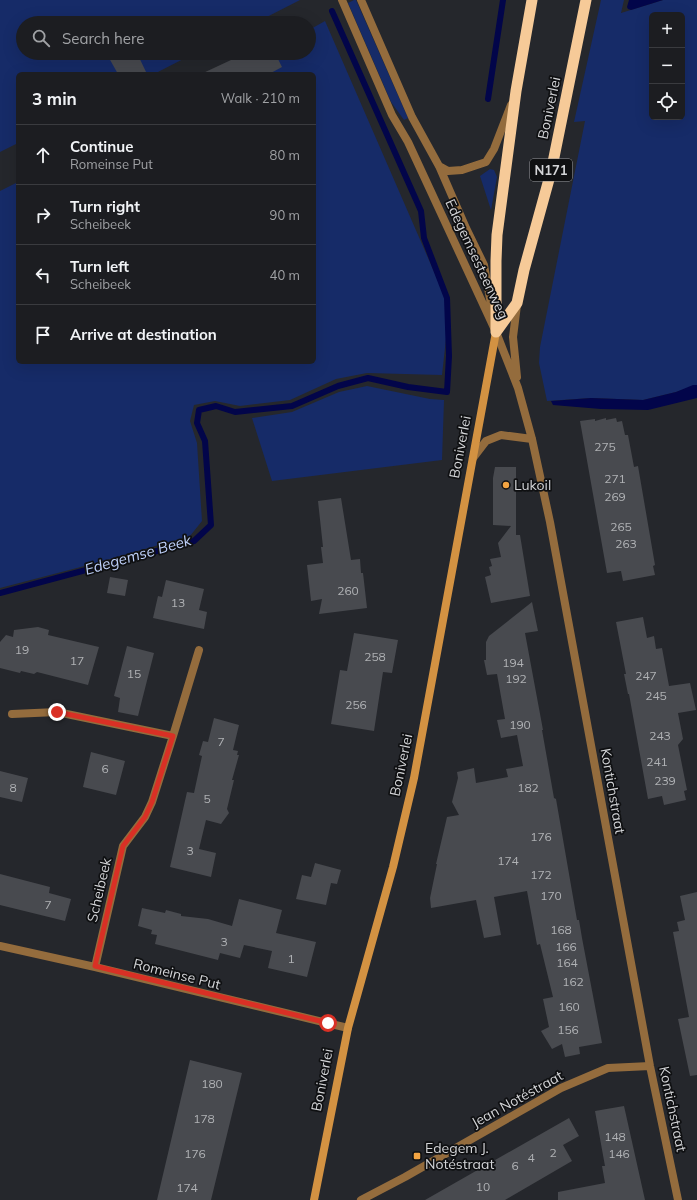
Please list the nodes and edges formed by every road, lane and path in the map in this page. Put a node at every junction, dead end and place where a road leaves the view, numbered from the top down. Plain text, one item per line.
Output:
1 (342, 0) edge
2 (360, 0) edge
3 (532, 0) edge
4 (586, 0) edge
5 (516, 91) junction
6 (439, 166) junction
7 (517, 303) junction
8 (496, 332) junction
9 (518, 388) junction
10 (532, 439) junction
11 (473, 458) junction
12 (199, 650) dead end
13 (12, 714) dead end
14 (173, 736) junction
15 (0, 946) edge
16 (95, 966) junction
17 (348, 1028) junction
18 (650, 1066) junction
19 (314, 1200) edge
20 (361, 1200) edge
21 (678, 1200) edge

1 - 8 street, Edegemsesteenweg
2 - 6 street, Edegemsesteenweg
3 - 5 highway, Boniverlei / N171
4 - 7 highway, Boniverlei / N171
5 - 6 street, Boniverlei
5 - 8 highway, Boniverlei / N171
6 - 8 street, Edegemsesteenweg
7 - 8 highway, Boniverlei / N171
7 - 9 street, Kontichstraat
8 - 9 street, Kontichstraat
8 - 11 main road, Boniverlei / N171
9 - 10 street, Kontichstraat
10 - 11 street
10 - 18 street, Kontichstraat
11 - 17 main road, Boniverlei / N171
12 - 14 street, Scheibeek
13 - 14 street
14 - 16 street, Scheibeek
15 - 16 street, Romeinse Put
16 - 17 street, Romeinse Put
17 - 19 main road, Boniverlei / N171
18 - 20 street, Jean Notéstraat
18 - 21 street, Kontichstraat

